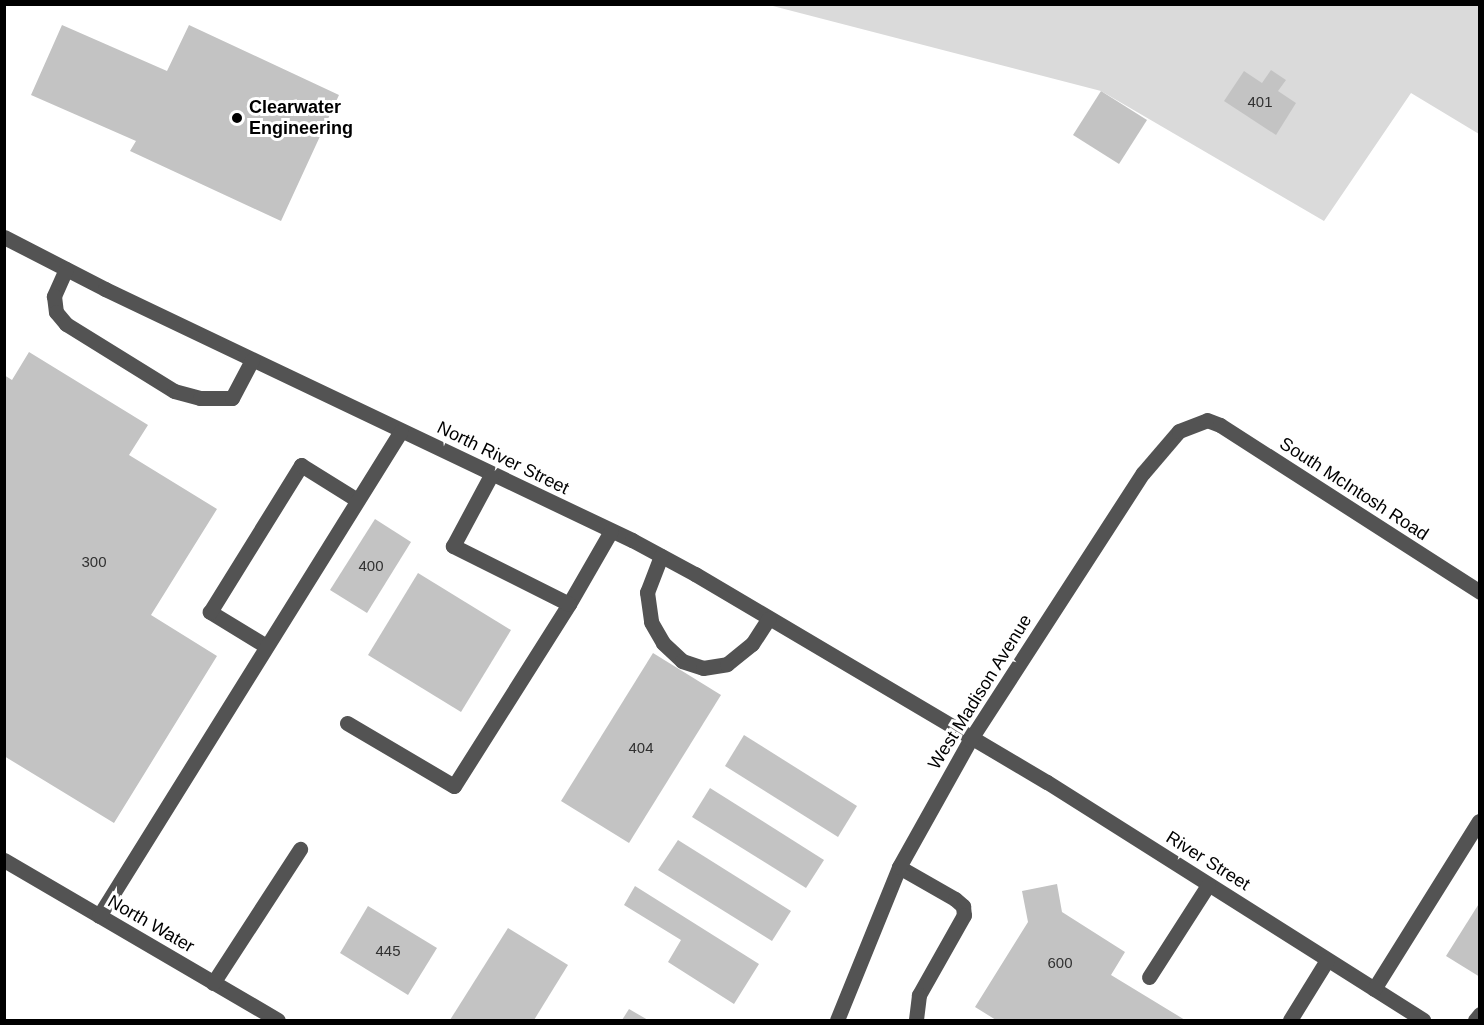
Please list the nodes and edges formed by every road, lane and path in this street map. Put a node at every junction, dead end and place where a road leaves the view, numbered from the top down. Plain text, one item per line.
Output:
1 (4, 237) edge
2 (66, 269) junction
3 (252, 360) junction
4 (1207, 420) joint
5 (401, 431) junction
6 (491, 475) junction
7 (357, 500) junction
8 (611, 531) junction
9 (661, 556) junction
10 (1479, 592) edge
11 (569, 604) junction
12 (768, 619) junction
13 (266, 646) junction
14 (346, 723) dead end
15 (970, 740) junction
16 (1479, 821) edge
17 (300, 849) dead end
18 (4, 860) edge
19 (899, 867) junction
20 (1208, 885) junction
21 (99, 916) junction
22 (1327, 960) junction
23 (1149, 977) dead end
24 (213, 982) junction
25 (1374, 989) junction
26 (1479, 1014) edge
27 (278, 1020) edge
28 (837, 1020) edge
29 (916, 1020) edge
30 (1290, 1020) edge
31 (1423, 1020) edge
32 (1475, 1020) edge

1 - 2 street, North River Street
2 - 3 street, North River Street
2 - 3 street
3 - 5 street, North River Street
4 - 10 street, South McIntosh Road
4 - 15 street, West Madison Avenue
5 - 6 street, North River Street
5 - 7 street
6 - 8 street, North River Street
6 - 11 street
7 - 13 street
7 - 13 street
8 - 9 street, North River Street
8 - 11 street
9 - 12 street, North River Street
9 - 12 street
11 - 14 street
12 - 15 street, North River Street
13 - 21 street
15 - 19 street, West Madison Avenue
15 - 20 street, River Street
16 - 25 street
17 - 24 street
18 - 21 street, North Water
19 - 28 street, West Madison Avenue
19 - 29 street
20 - 22 street, River Street
20 - 23 street
21 - 24 street, North Water
22 - 25 street, River Street
22 - 30 street
24 - 27 street, North Water
25 - 31 street, River Street
26 - 32 street

